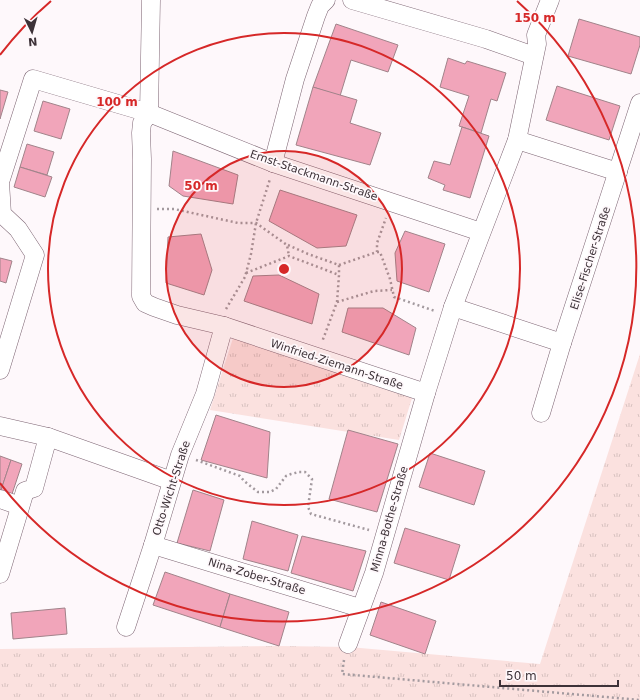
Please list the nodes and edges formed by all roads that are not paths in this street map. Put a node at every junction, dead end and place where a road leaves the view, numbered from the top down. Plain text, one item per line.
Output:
1 (151, 0) edge
2 (326, 0) edge
3 (352, 0) edge
4 (550, 0) edge
5 (534, 56) junction
6 (640, 102) edge
7 (149, 113) junction
8 (517, 140) junction
9 (273, 163) junction
10 (618, 172) junction
11 (481, 232) junction
12 (452, 311) junction
13 (224, 326) junction
14 (562, 343) junction
15 (0, 370) edge
16 (426, 393) junction
17 (541, 413) dead end
18 (0, 426) edge
19 (48, 437) junction
20 (172, 481) junction
21 (0, 499) edge
22 (20, 506) junction
23 (153, 545) junction
24 (0, 574) edge
25 (360, 608) junction
26 (126, 627) dead end
27 (348, 644) road end

1 - 7 street, Winfried-Ziemann-Straße
2 - 9 street
3 - 5 street
4 - 5 street
5 - 8 street
6 - 10 street, Elise-Fischer-Straße
7 - 9 street, Ernst-Stackmann-Straße
7 - 13 street, Winfried-Ziemann-Straße
7 - 15 street, Ernst-Stackmann-Straße
8 - 10 street
8 - 11 street
9 - 11 street, Ernst-Stackmann-Straße
10 - 14 street, Elise-Fischer-Straße
11 - 12 street
12 - 14 street
12 - 16 street
13 - 16 street, Winfried-Ziemann-Straße
13 - 20 street, Otto-Wicht-Straße
14 - 17 street, Elise-Fischer-Straße
16 - 25 street, Minna-Bothe-Straße
18 - 19 street
19 - 20 street
19 - 22 street
20 - 23 street, Otto-Wicht-Straße
21 - 22 street
22 - 24 street
23 - 25 street, Nina-Zober-Straße
23 - 26 street, Otto-Wicht-Straße
25 - 27 street, Minna-Bothe-Straße

